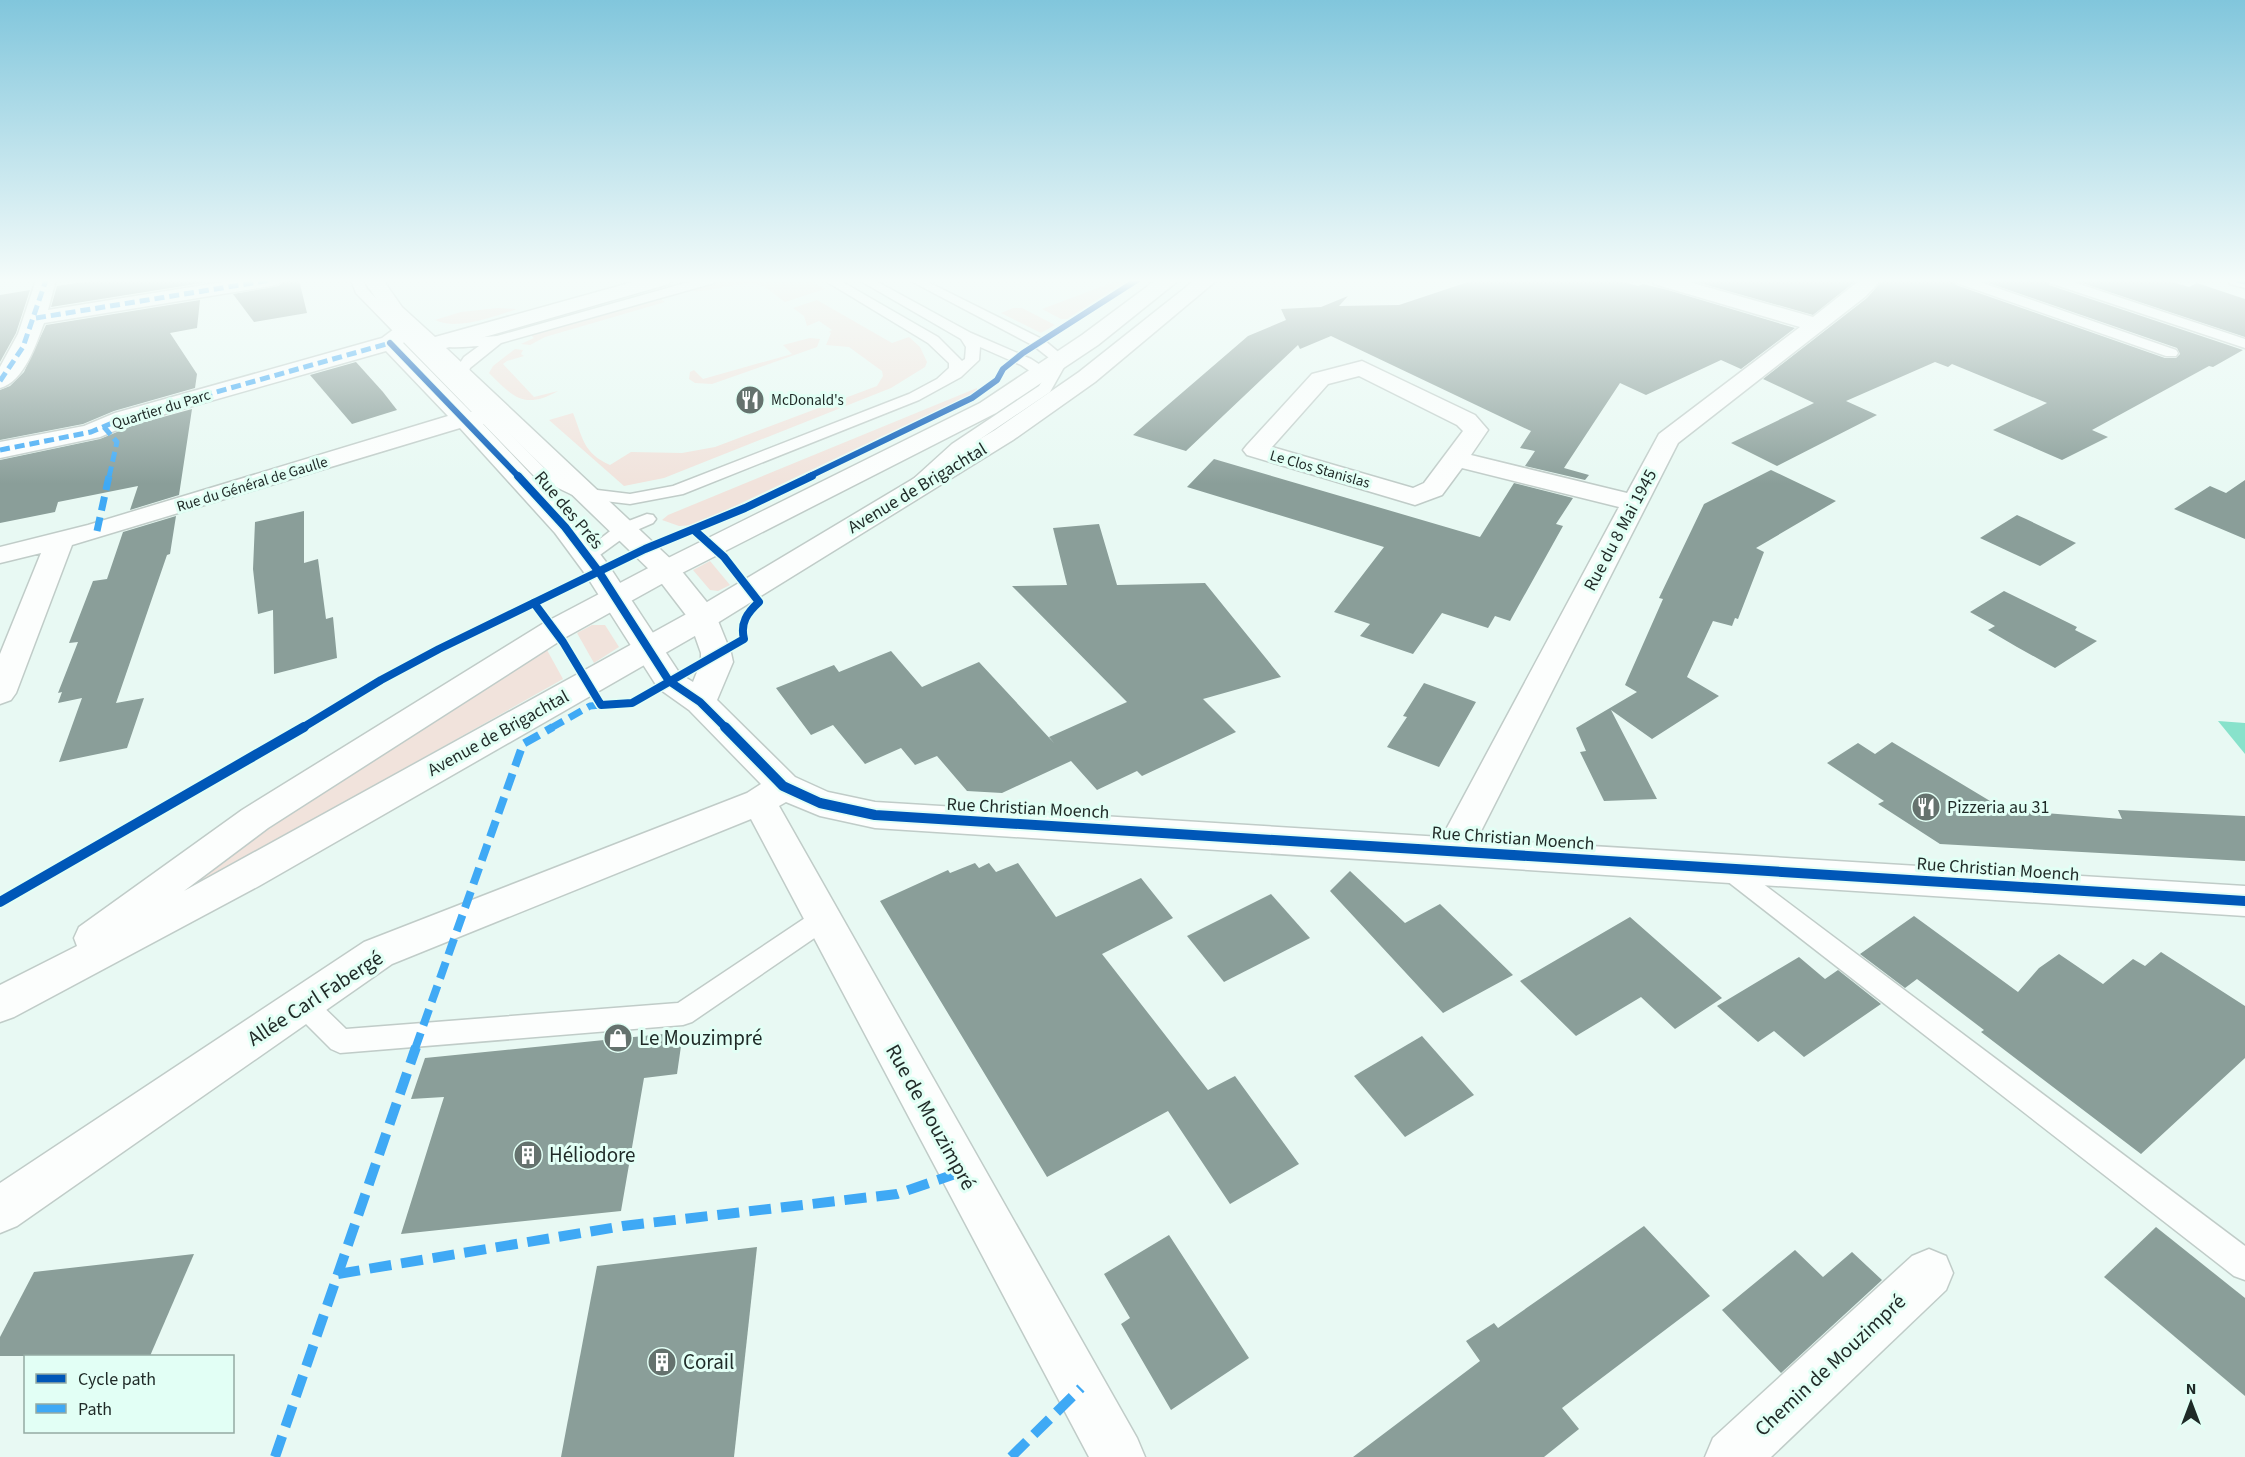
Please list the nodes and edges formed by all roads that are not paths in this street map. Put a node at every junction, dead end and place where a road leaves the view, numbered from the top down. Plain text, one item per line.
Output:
1 (21, 348) edge
2 (397, 348) edge
3 (422, 348) edge
4 (423, 348) edge
5 (485, 348) edge
6 (943, 348) edge
7 (973, 348) edge
8 (994, 348) edge
9 (1041, 348) edge
10 (1080, 348) edge
11 (1123, 348) edge
12 (1784, 348) edge
13 (2156, 348) edge
14 (2170, 353) dead end
15 (1051, 370) junction
16 (458, 380) junction
17 (0, 381) edge
18 (933, 388) junction
19 (484, 416) junction
20 (0, 450) edge
21 (1456, 459) junction
22 (585, 494) junction
23 (899, 498) junction
24 (1635, 503) junction
25 (635, 524) junction
26 (60, 541) junction
27 (0, 555) edge
28 (587, 556) junction
29 (666, 570) junction
30 (616, 597) junction
31 (703, 618) junction
32 (648, 649) junction
33 (0, 693) edge
34 (700, 702) junction
35 (771, 794) junction
36 (1453, 850) junction
37 (1726, 868) junction
38 (2245, 902) edge
39 (823, 919) junction
40 (5, 1002) edge
41 (303, 1004) junction
42 (0, 1210) edge
43 (2245, 1264) edge
44 (1929, 1273) dead end
45 (1118, 1457) edge
46 (1732, 1457) edge

1 - 17 street
2 - 20 street, Quartier du Parc
3 - 19 street, Rue des Prés
4 - 16 street, Rue des Prés
5 - 16 lane
6 - 18 lane
7 - 18 lane
8 - 15 lane
9 - 15 lane
10 - 15 street, Avenue de Brigachtal
11 - 23 street, Avenue de Brigachtal
12 - 24 street, Rue du 8 Mai 1945
13 - 14 lane
15 - 23 lane
15 - 29 street, Avenue de Brigachtal
16 - 19 street, Rue des Prés
18 - 22 lane
19 - 22 street, Rue des Prés
19 - 26 street, Rue du Général de Gaulle
19 - 28 street, Rue des Prés
21 - 21 street, Le Clos Stanislas
21 - 24 street
22 - 25 street, Rue des Prés
23 - 31 street, Avenue de Brigachtal
24 - 36 street, Rue du 8 Mai 1945
25 - 28 lane
25 - 29 street, Rue des Prés
26 - 27 street, Rue du Général de Gaulle
26 - 33 street
28 - 30 street, Rue des Prés
29 - 30 street, Avenue de Brigachtal
29 - 31 street, Rue des Prés
30 - 32 street, Rue des Prés
30 - 40 street, Avenue de Brigachtal
31 - 32 street, Avenue de Brigachtal
31 - 34 street, Rue des Prés
32 - 34 street, Rue des Prés
32 - 40 street, Avenue de Brigachtal
34 - 35 street, Rue des Prés
35 - 36 street, Rue Christian Moench
35 - 39 street, Rue de Mouzimpré
35 - 41 street, Allée Carl Fabergé
36 - 37 street, Rue Christian Moench
37 - 38 street, Rue Christian Moench
37 - 43 lane
39 - 41 lane
39 - 45 street, Rue de Mouzimpré
41 - 42 street, Allée Carl Fabergé
44 - 46 street, Chemin de Mouzimpré

